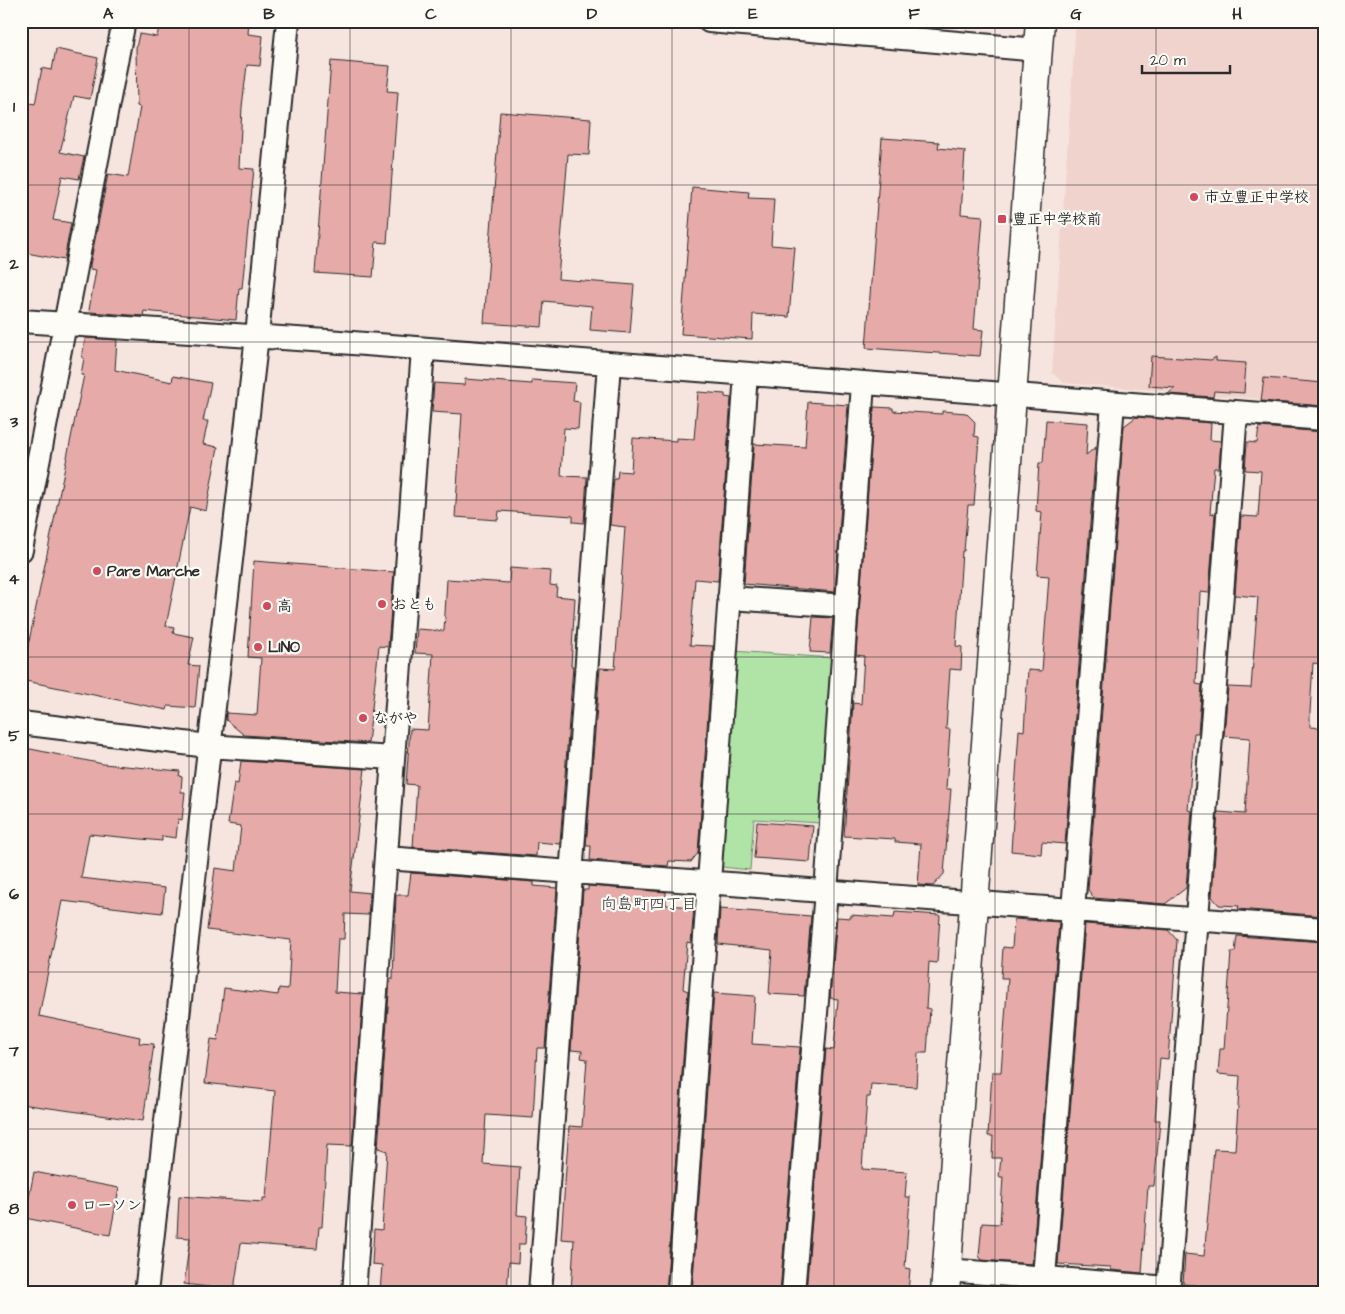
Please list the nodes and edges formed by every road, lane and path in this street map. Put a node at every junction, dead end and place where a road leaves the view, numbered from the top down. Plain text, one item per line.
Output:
1 (124, 21) edge
2 (288, 21) edge
3 (1040, 21) edge
4 (717, 22) edge
5 (863, 28) edge
6 (1038, 50) junction
7 (21, 320) edge
8 (64, 323) junction
9 (257, 336) junction
10 (423, 349) junction
11 (609, 364) junction
12 (746, 374) junction
13 (863, 384) junction
14 (1012, 395) junction
15 (1113, 403) junction
16 (1236, 413) junction
17 (1324, 420) edge
18 (21, 550) edge
19 (729, 598) junction
20 (847, 606) junction
21 (21, 723) edge
22 (208, 746) junction
23 (393, 758) junction
24 (386, 858) junction
25 (571, 872) junction
26 (709, 882) junction
27 (826, 891) junction
28 (974, 902) junction
29 (1073, 910) junction
30 (1197, 919) junction
31 (1324, 928) edge
32 (1044, 1277) junction
33 (946, 1281) edge
34 (1168, 1290) edge
35 (146, 1293) edge
36 (354, 1293) edge
37 (540, 1293) edge
38 (679, 1293) edge
39 (793, 1293) edge

1 - 8 street
2 - 9 street
3 - 6 street
4 - 5 street
5 - 6 street
6 - 14 street
7 - 8 street
8 - 9 street
8 - 18 street
9 - 10 street
9 - 22 street
10 - 11 street
10 - 23 street
11 - 12 street
11 - 25 street
12 - 13 street
12 - 19 street
13 - 14 street
13 - 20 street
14 - 15 street
14 - 28 street
15 - 16 street
15 - 29 street
16 - 17 street
16 - 30 street
19 - 20 street
19 - 26 street
20 - 27 street
21 - 22 street
22 - 23 street
22 - 35 street
23 - 24 street
24 - 25 street
24 - 36 street
25 - 26 street
25 - 37 street
26 - 27 street
26 - 38 street
27 - 28 street
27 - 39 street
28 - 29 street
28 - 33 street
29 - 30 street
29 - 32 street
30 - 31 street
30 - 34 street
32 - 33 street
32 - 34 street

